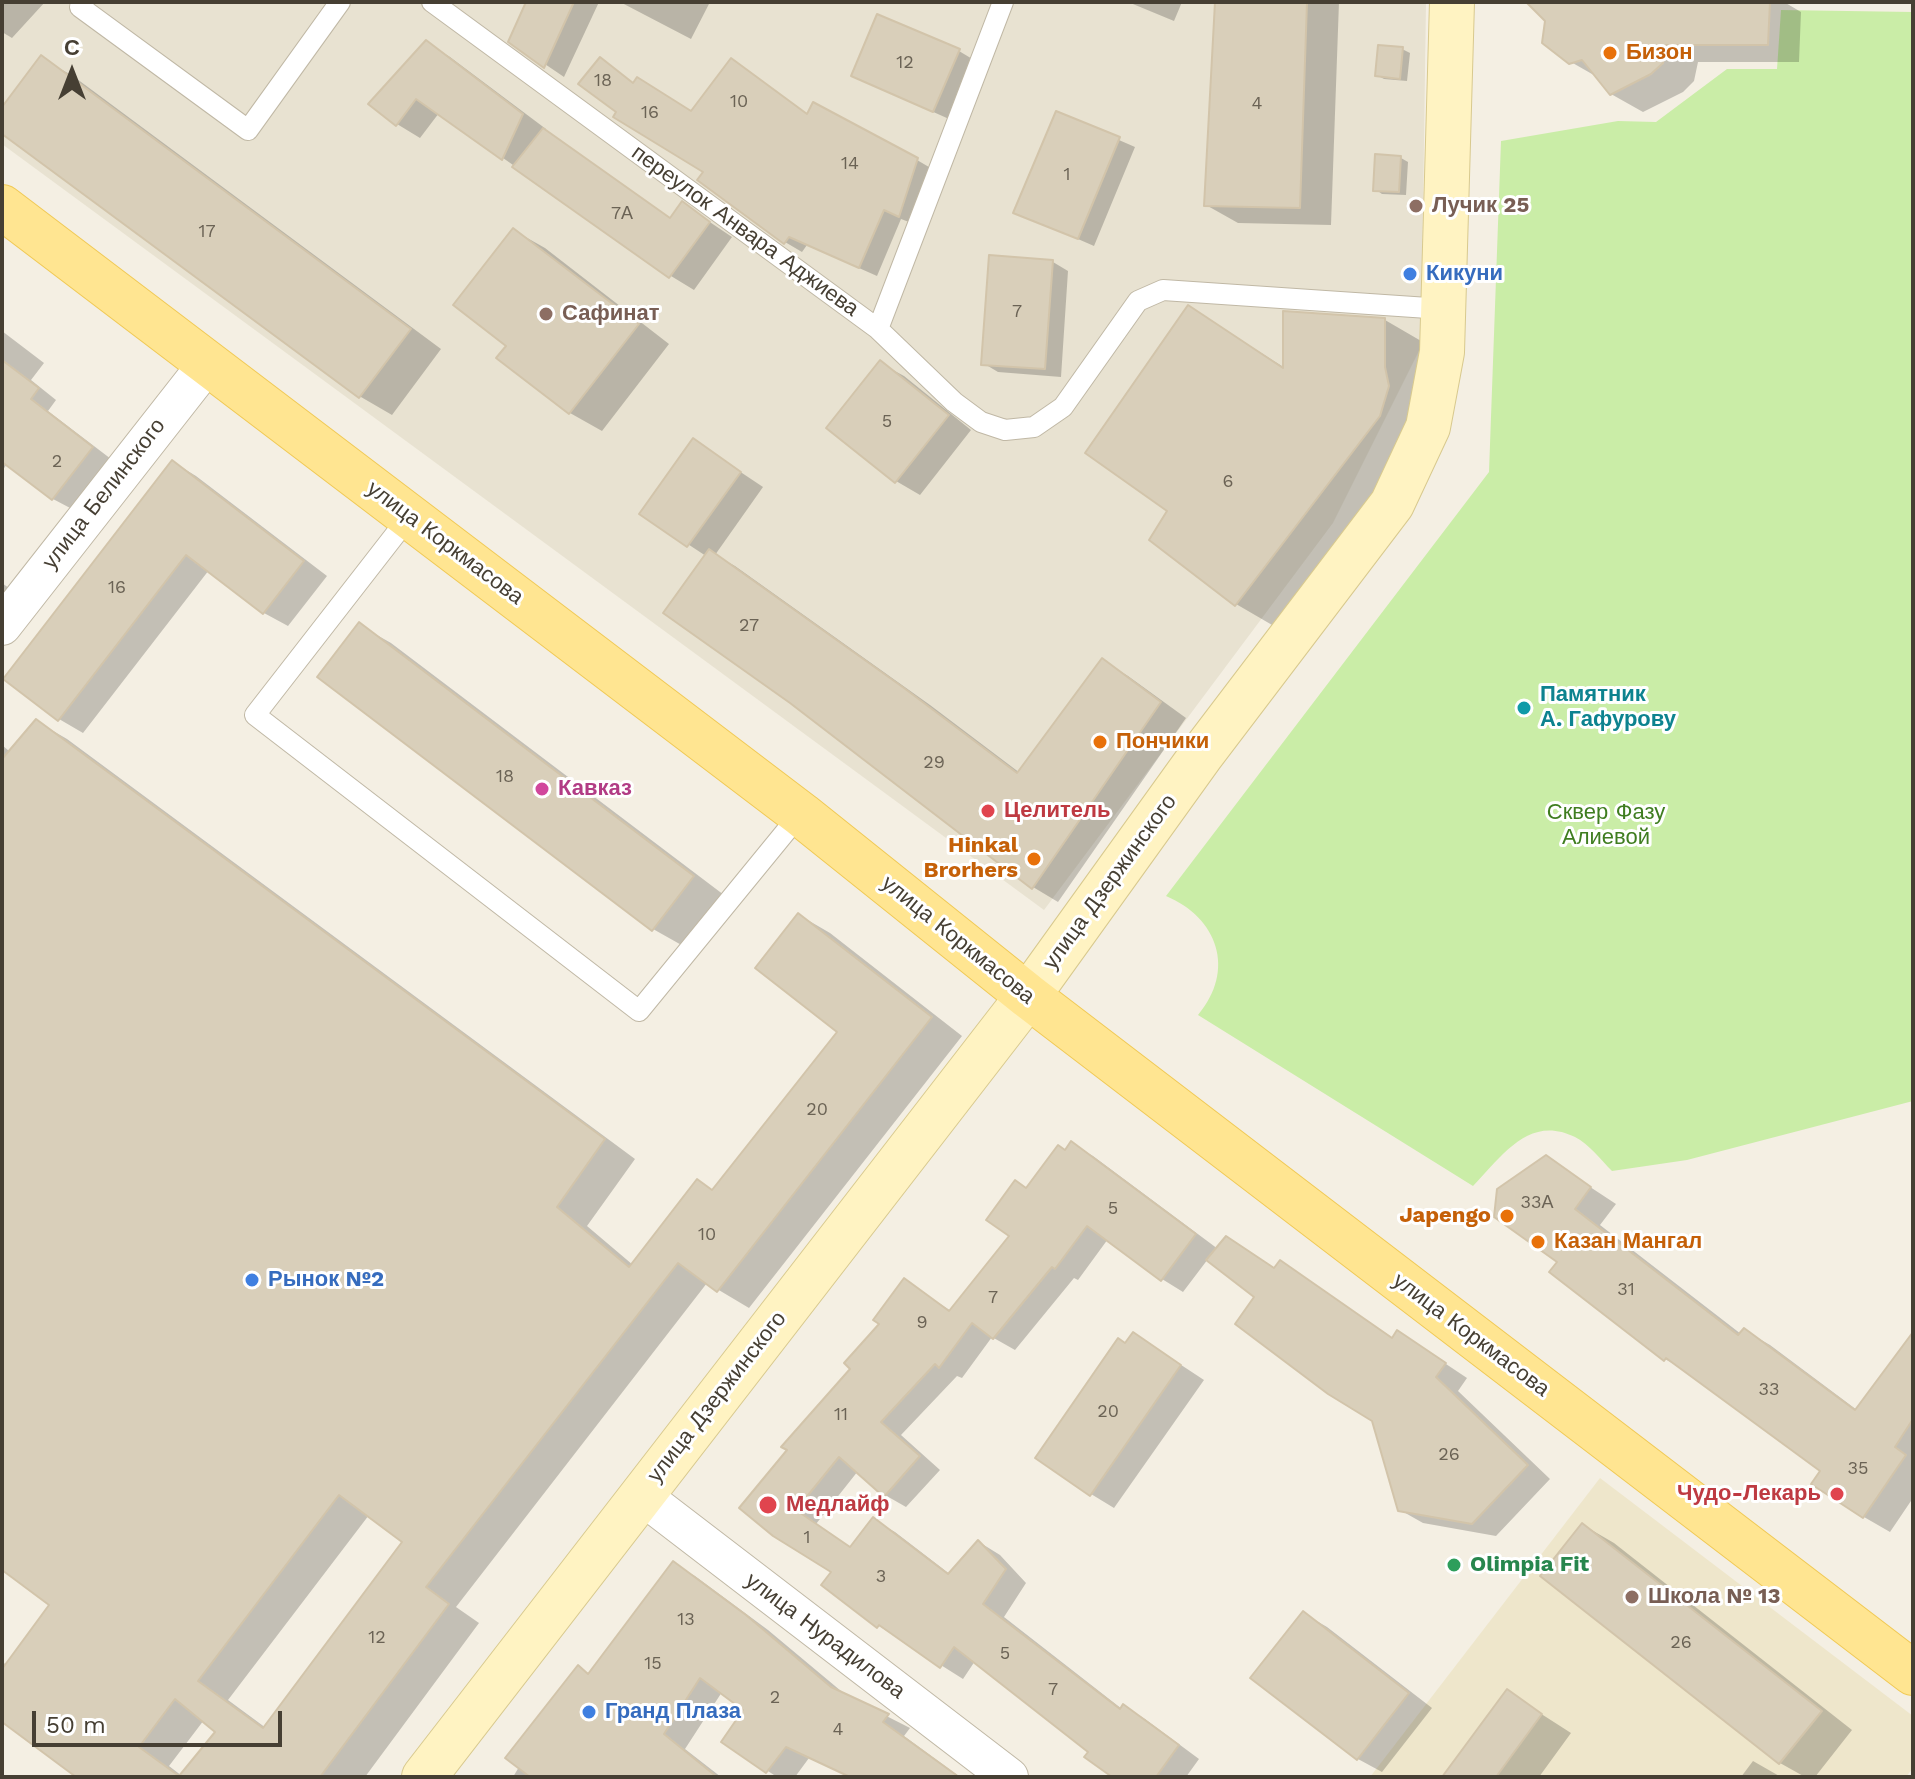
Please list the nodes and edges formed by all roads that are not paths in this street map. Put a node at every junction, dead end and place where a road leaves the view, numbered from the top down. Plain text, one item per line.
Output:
1 (84, 2) edge
2 (340, 2) edge
3 (1003, 2) edge
4 (1452, 2) edge
5 (439, 7) edge
6 (2, 207) edge
7 (1443, 309) junction
8 (878, 329) junction
9 (208, 363) junction
10 (412, 517) junction
11 (2, 626) edge
12 (802, 815) junction
13 (1028, 996) junction
14 (641, 1495) junction
15 (1913, 1673) edge
16 (424, 1777) edge
17 (1009, 1777) edge

1 - 2 lane
3 - 8 lane, переулок Анвара Аджиева
4 - 7 street, улица Дзержинского
5 - 8 lane, переулок Анвара Аджиева
6 - 9 main road, улица Коркмасова
7 - 8 lane
7 - 13 street, улица Дзержинского
9 - 10 main road, улица Коркмасова
9 - 11 street, улица Белинского
10 - 12 main road, улица Коркмасова
10 - 12 lane
12 - 13 main road, улица Коркмасова
13 - 14 street, улица Дзержинского
13 - 15 main road, улица Коркмасова
14 - 16 street, улица Дзержинского
14 - 17 street, улица Нурадилова

